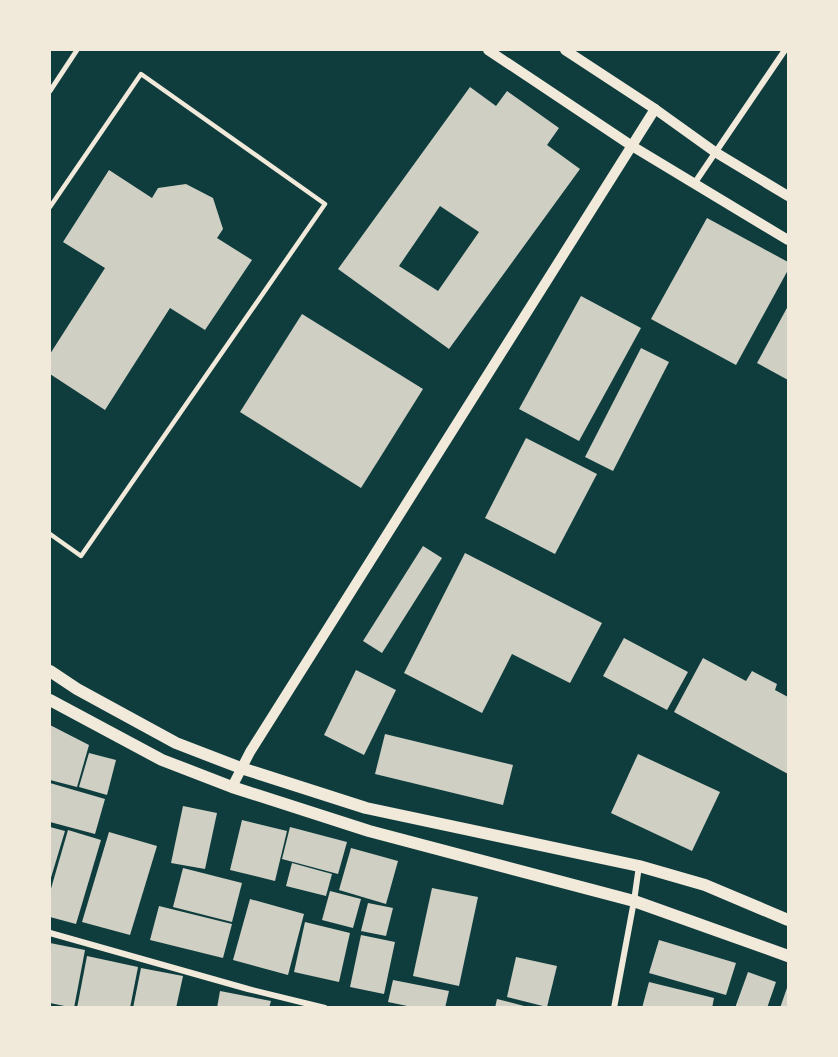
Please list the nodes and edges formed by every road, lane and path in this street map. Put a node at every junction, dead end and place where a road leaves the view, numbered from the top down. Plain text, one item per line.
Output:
1 (77, 50) edge
2 (488, 50) edge
3 (565, 50) edge
4 (785, 50) edge
5 (50, 91) edge
6 (655, 109) junction
7 (632, 146) junction
8 (715, 152) junction
9 (694, 184) junction
10 (789, 196) edge
11 (50, 207) edge
12 (789, 240) edge
13 (50, 534) edge
14 (50, 671) edge
15 (50, 700) edge
16 (241, 768) junction
17 (232, 787) junction
18 (639, 866) junction
19 (634, 901) junction
20 (789, 920) edge
21 (50, 933) edge
22 (789, 956) edge
23 (326, 1008) edge
24 (614, 1008) edge

1 - 5 street
2 - 7 street
3 - 6 street
4 - 8 street
6 - 7 street
6 - 8 street
7 - 9 street
7 - 16 street
8 - 9 street
8 - 10 street
9 - 12 street
11 - 13 lane
14 - 16 main road
15 - 17 main road
16 - 17 street
16 - 18 main road
17 - 19 main road
18 - 19 street
18 - 20 main road
19 - 22 main road
19 - 24 street
21 - 23 street

